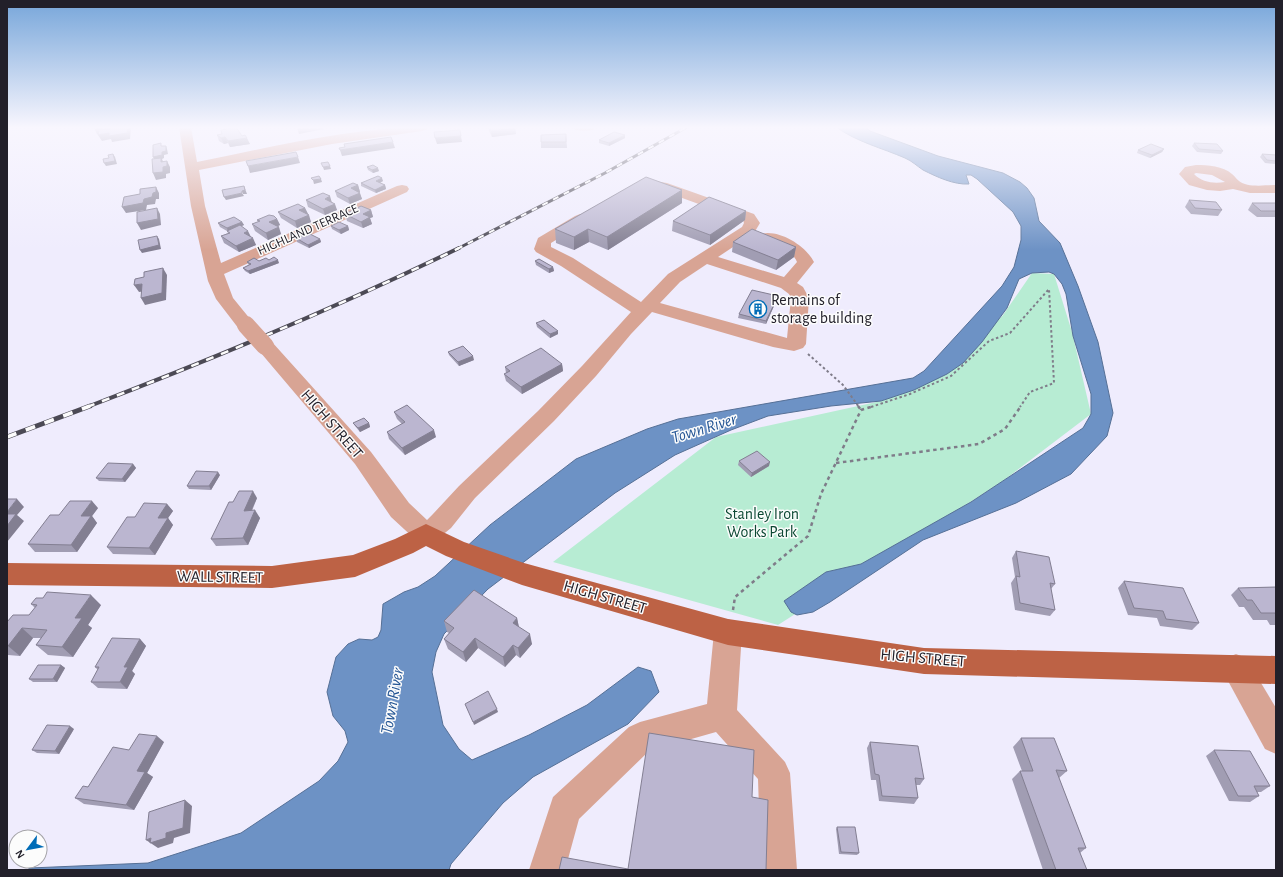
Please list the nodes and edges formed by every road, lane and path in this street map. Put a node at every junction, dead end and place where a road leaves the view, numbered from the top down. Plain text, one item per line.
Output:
1 (191, 167) edge
2 (1232, 184) dead end
3 (640, 186) edge
4 (402, 189) dead end
5 (1276, 189) edge
6 (592, 212) edge
7 (748, 230) junction
8 (704, 258) junction
9 (215, 272) junction
10 (787, 284) junction
11 (645, 308) junction
12 (796, 344) junction
13 (861, 410) junction
14 (836, 463) junction
15 (426, 534) junction
16 (7, 574) edge
17 (728, 632) junction
18 (1236, 668) junction
19 (1276, 670) edge
20 (721, 715) junction
21 (1276, 738) edge
22 (546, 870) edge
23 (779, 870) edge

1 - 9 street, HIGH STREET
2 - 5 street
3 - 7 street
4 - 9 street, HIGHLAND TERRACE
6 - 11 street
7 - 8 street
7 - 10 street
8 - 10 street
8 - 11 street
9 - 15 street, HIGH STREET, bridge
10 - 12 street
11 - 12 street
11 - 15 street
12 - 13 path
13 - 14 path
13 - 14 path
14 - 17 path
15 - 16 main road, WALL STREET
15 - 17 main road, HIGH STREET
17 - 18 main road, HIGH STREET
17 - 20 street
18 - 19 main road, HIGH STREET
18 - 21 street
20 - 22 street
20 - 23 street

